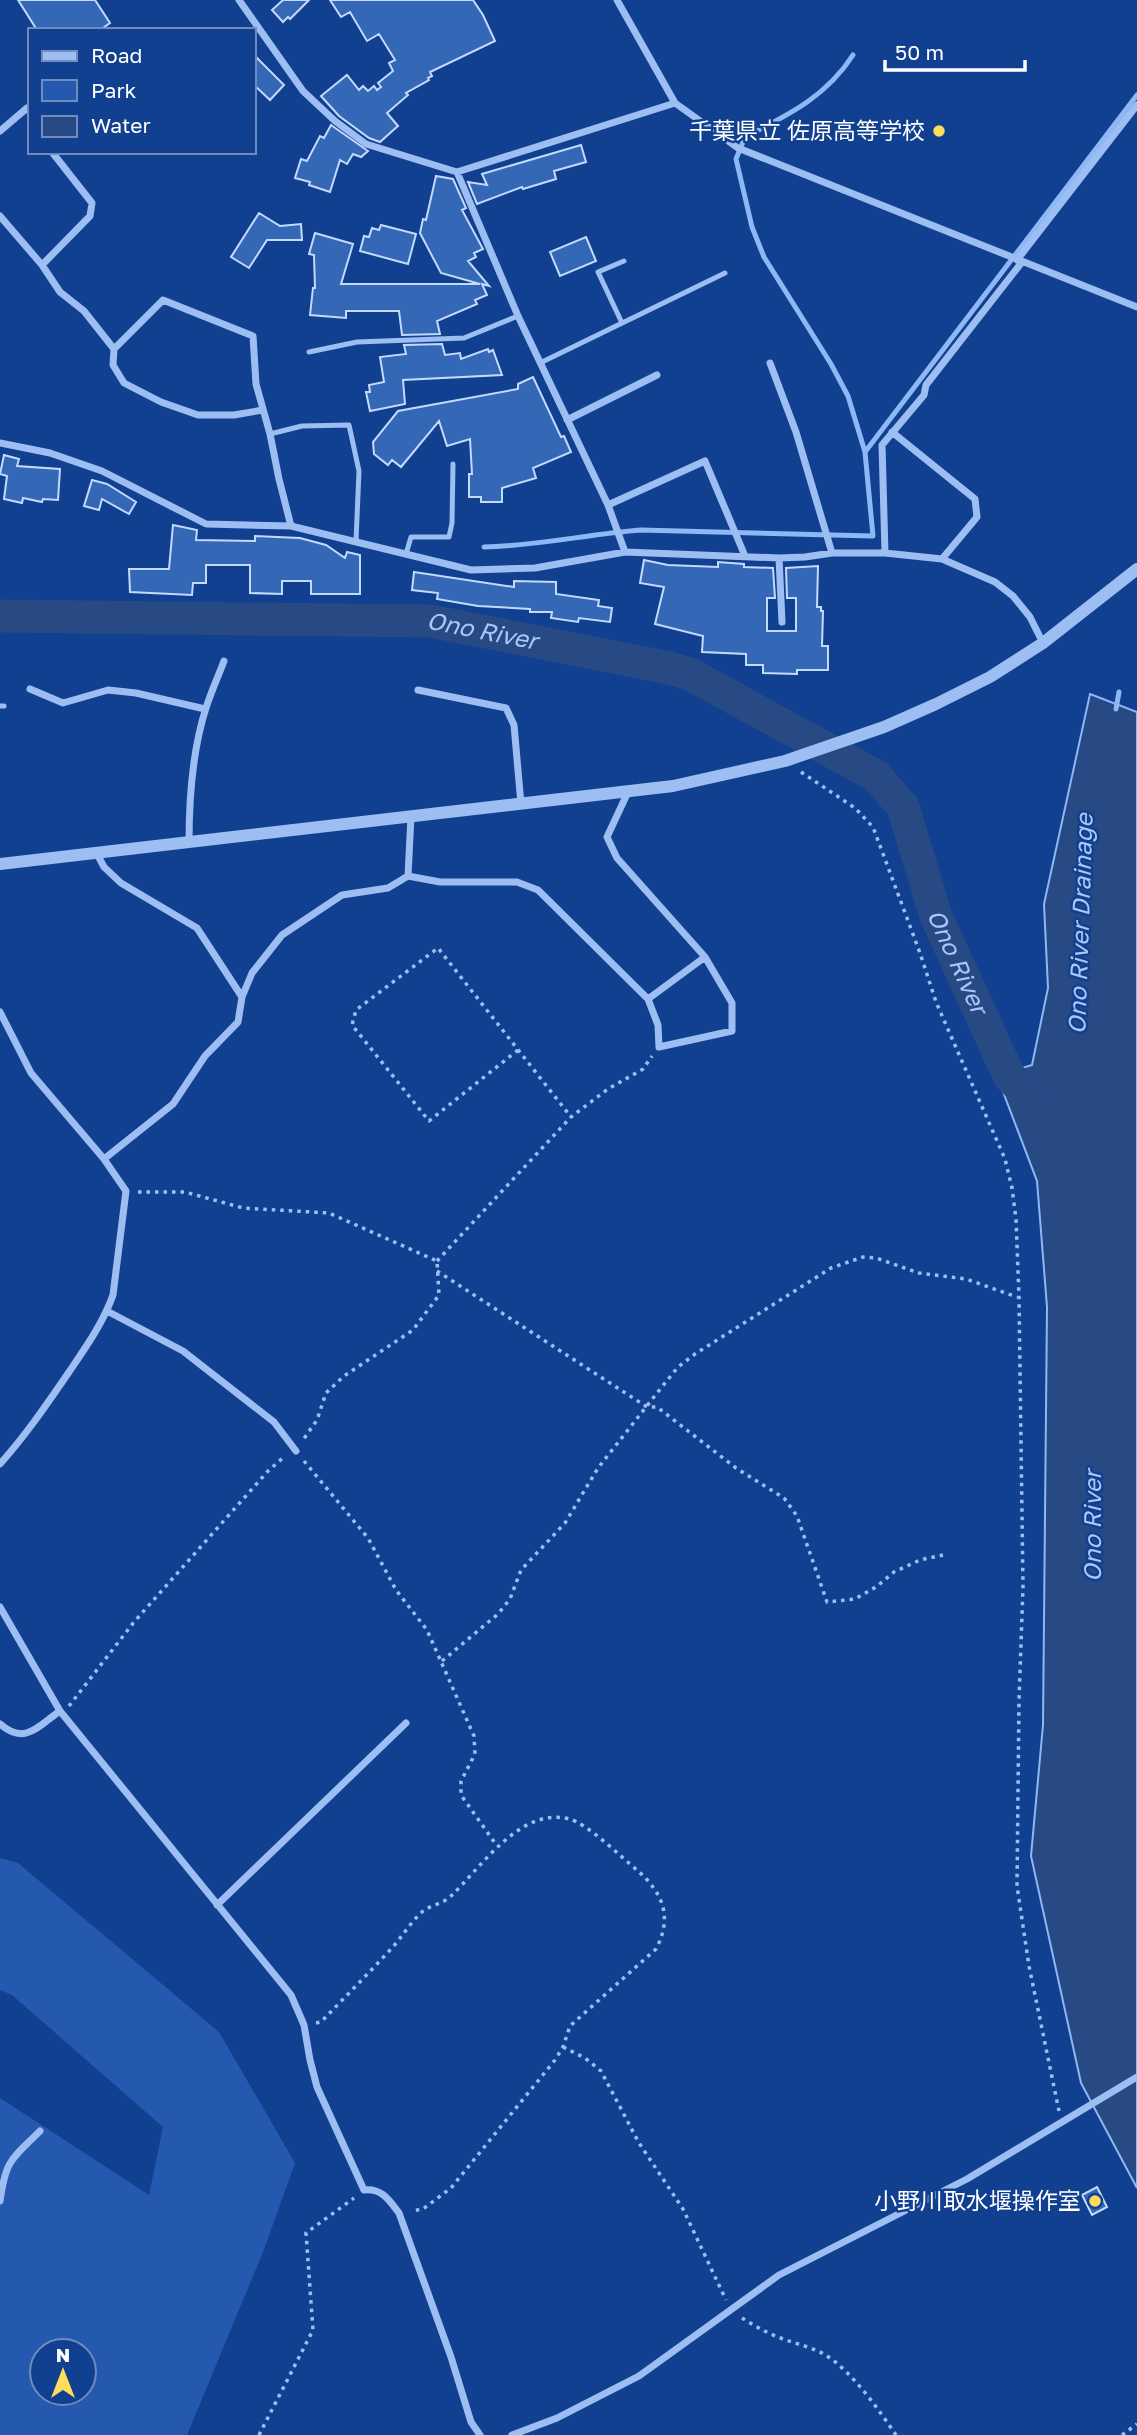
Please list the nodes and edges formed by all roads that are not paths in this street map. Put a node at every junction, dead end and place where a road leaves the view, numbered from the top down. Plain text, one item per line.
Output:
1 (239, 0) edge
2 (617, 0) edge
3 (675, 103) junction
4 (1137, 105) edge
5 (28, 109) edge
6 (0, 131) edge
7 (54, 154) edge
8 (457, 172) junction
9 (0, 216) edge
10 (1017, 260) junction
11 (624, 261) dead end
12 (42, 265) junction
13 (725, 273) dead end
14 (1137, 307) edge
15 (518, 316) junction
16 (622, 323) junction
17 (114, 349) junction
18 (309, 352) dead end
19 (540, 363) junction
20 (770, 363) dead end
21 (657, 375) dead end
22 (263, 410) junction
23 (567, 420) junction
24 (892, 432) junction
25 (270, 434) junction
26 (0, 443) edge
27 (453, 464) dead end
28 (608, 505) junction
29 (291, 526) junction
30 (356, 541) junction
31 (625, 552) junction
32 (832, 553) junction
33 (885, 553) junction
34 (406, 554) junction
35 (745, 556) junction
36 (779, 558) junction
37 (942, 559) junction
38 (1137, 569) edge
39 (782, 622) dead end
40 (1043, 643) junction
41 (223, 661) dead end
42 (30, 689) dead end
43 (418, 690) dead end
44 (205, 709) junction
45 (628, 792) junction
46 (521, 804) junction
47 (411, 816) junction
48 (188, 843) junction
49 (96, 852) junction
50 (0, 864) edge
51 (408, 876) junction
52 (705, 957) junction
53 (242, 997) junction
54 (648, 999) junction
55 (0, 1012) edge
56 (104, 1159) junction
57 (107, 1311) junction
58 (296, 1451) road end
59 (0, 1464) edge
60 (0, 1607) edge
61 (60, 1711) junction
62 (406, 1723) dead end
63 (0, 1724) edge
64 (217, 1905) junction
65 (1137, 2077) edge
66 (40, 2132) dead end
67 (0, 2201) edge
68 (480, 2435) edge
69 (512, 2435) edge

1 - 8 street
2 - 3 street
3 - 8 street
3 - 10 street
4 - 10 street
5 - 6 street
7 - 12 street
8 - 15 street
9 - 12 street
10 - 14 street
10 - 24 street
11 - 16 lane
12 - 17 street
13 - 16 lane
15 - 18 lane
15 - 19 street
16 - 19 lane
17 - 22 street
17 - 22 street
19 - 23 street
20 - 32 street
21 - 23 street
22 - 25 street
23 - 28 street
24 - 33 street
24 - 37 street
25 - 29 street
25 - 30 lane
26 - 29 street
27 - 34 lane
28 - 31 street
28 - 35 street
29 - 30 street
30 - 34 street
31 - 34 street
31 - 35 street
32 - 33 street
32 - 36 street
33 - 37 street
35 - 36 street
36 - 39 street
37 - 40 street
38 - 40 street
40 - 45 street
41 - 44 street
42 - 44 street
43 - 46 street
44 - 48 street
45 - 46 street
45 - 52 street
46 - 47 street
47 - 48 street
47 - 51 street
48 - 49 street
49 - 50 street
49 - 53 street
51 - 53 street
51 - 54 street
52 - 54 street
52 - 54 street
53 - 56 street
55 - 56 street
56 - 57 street
57 - 58 street
57 - 59 street
60 - 61 street
61 - 63 street
61 - 64 street
62 - 64 street
64 - 68 street
65 - 69 street
66 - 67 street

